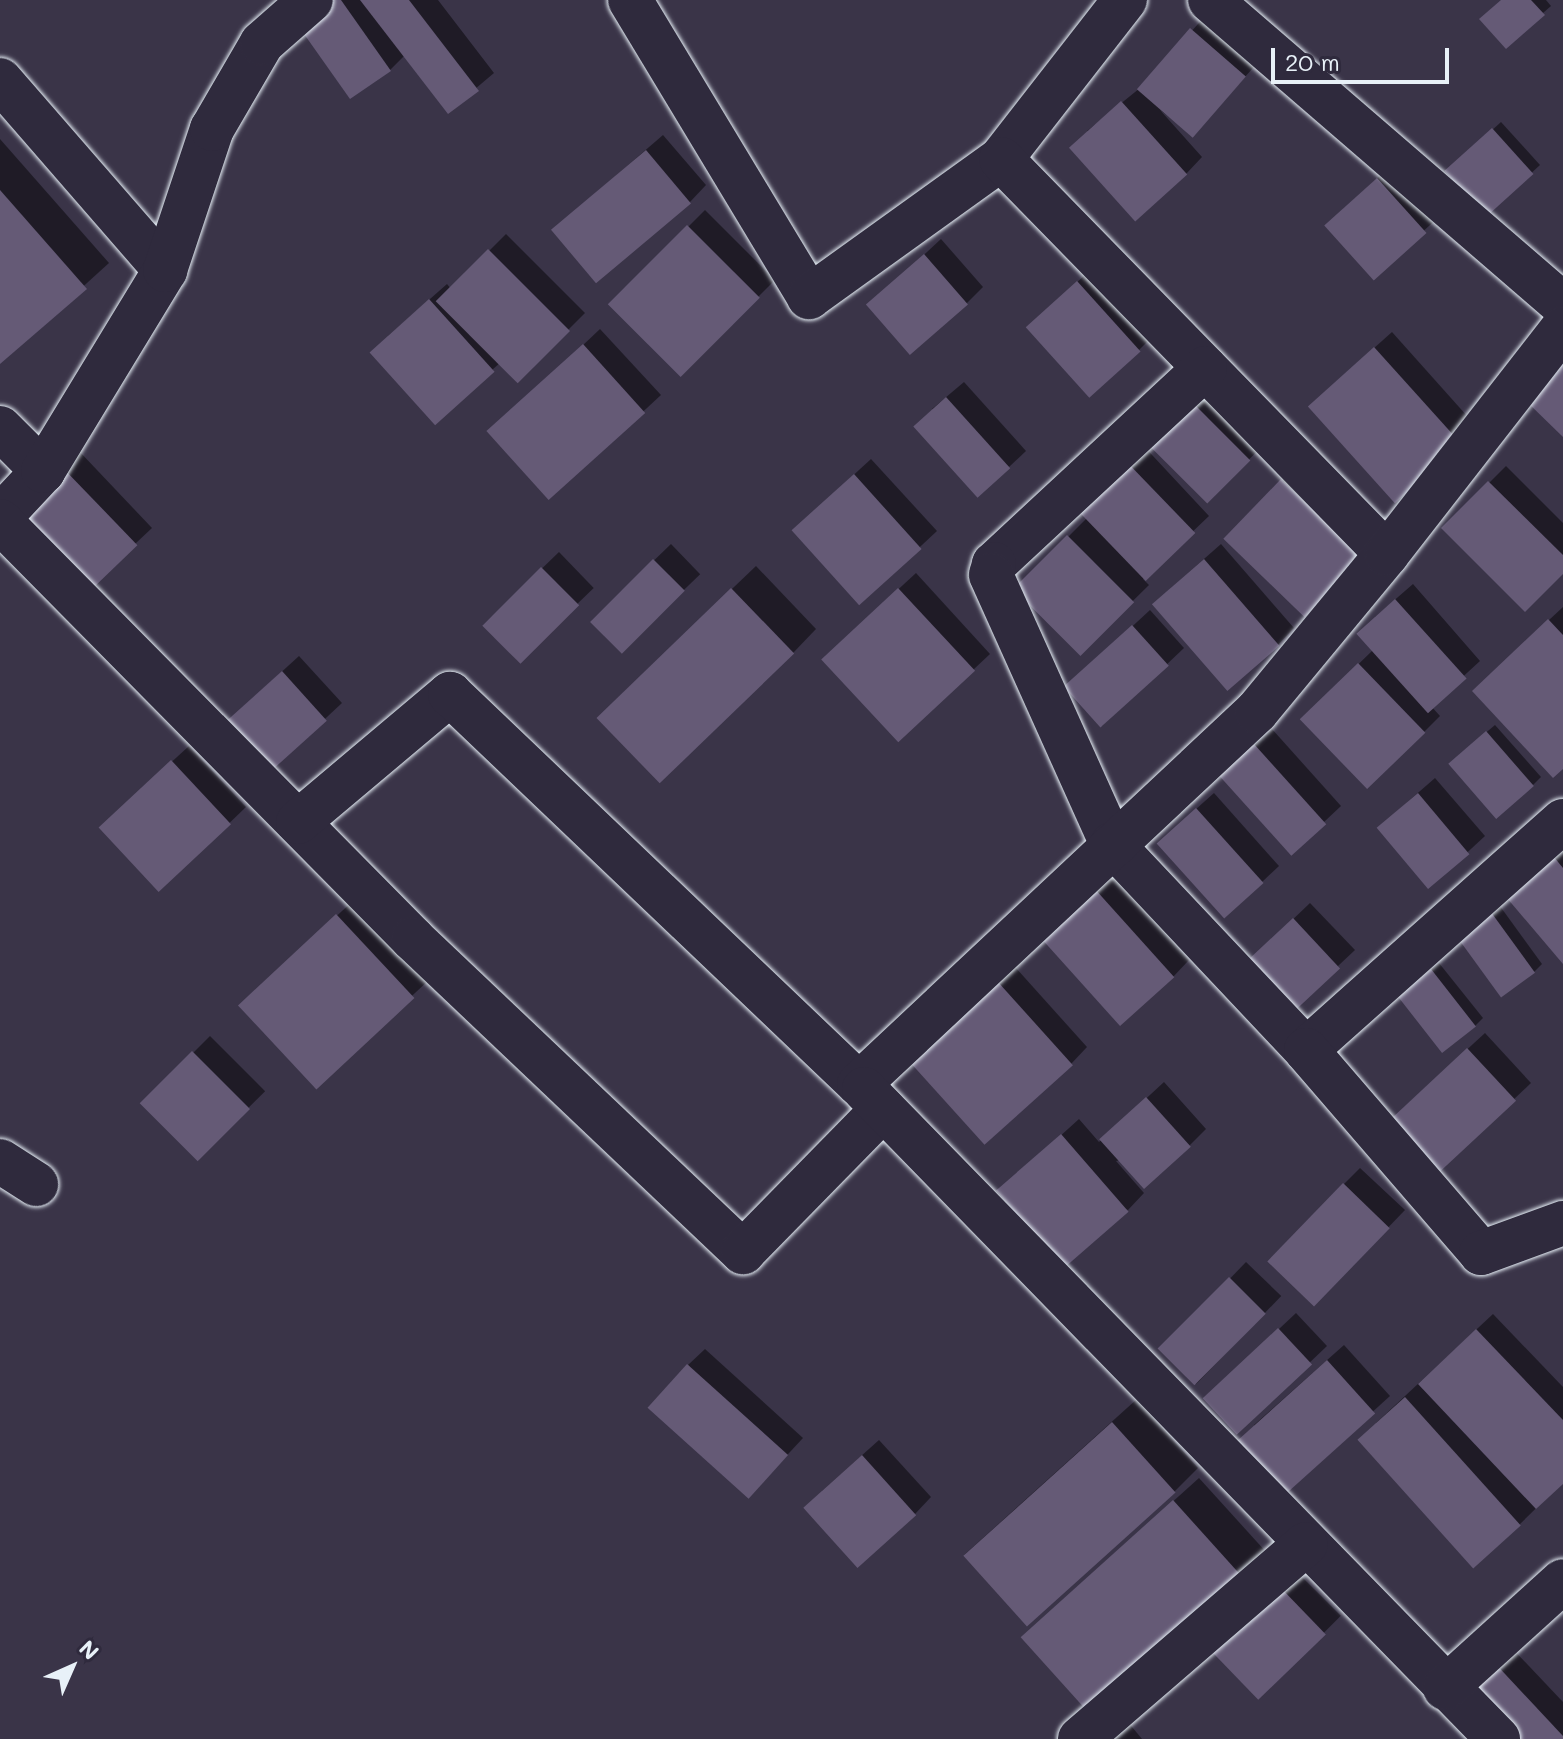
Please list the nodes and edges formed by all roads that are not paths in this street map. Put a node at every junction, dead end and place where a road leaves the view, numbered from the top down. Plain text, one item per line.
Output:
1 (311, 0) edge
2 (630, 0) edge
3 (1125, 0) edge
4 (1210, 0) edge
5 (0, 80) edge
6 (1001, 159) junction
7 (165, 270) junction
8 (1563, 305) edge
9 (1563, 328) edge
10 (1205, 368) junction
11 (0, 428) edge
12 (43, 471) junction
13 (0, 519) edge
14 (1387, 554) junction
15 (1563, 821) edge
16 (298, 822) junction
17 (1112, 844) junction
18 (1306, 1050) junction
19 (871, 1097) junction
20 (1563, 1223) edge
21 (1306, 1544) junction
22 (1563, 1581) edge
23 (1445, 1688) junction
24 (1080, 1739) edge
25 (1498, 1739) edge

1 - 7 street
2 - 6 street
3 - 6 street
4 - 8 street
5 - 7 street
6 - 10 street
7 - 12 street
9 - 14 street
10 - 14 street
10 - 17 street
11 - 12 street
12 - 13 street
13 - 16 street
14 - 17 street
15 - 18 street
16 - 19 street
16 - 19 street
17 - 18 street
17 - 19 street
18 - 20 street
19 - 21 street
21 - 23 street
21 - 24 street
22 - 23 street
23 - 25 street

